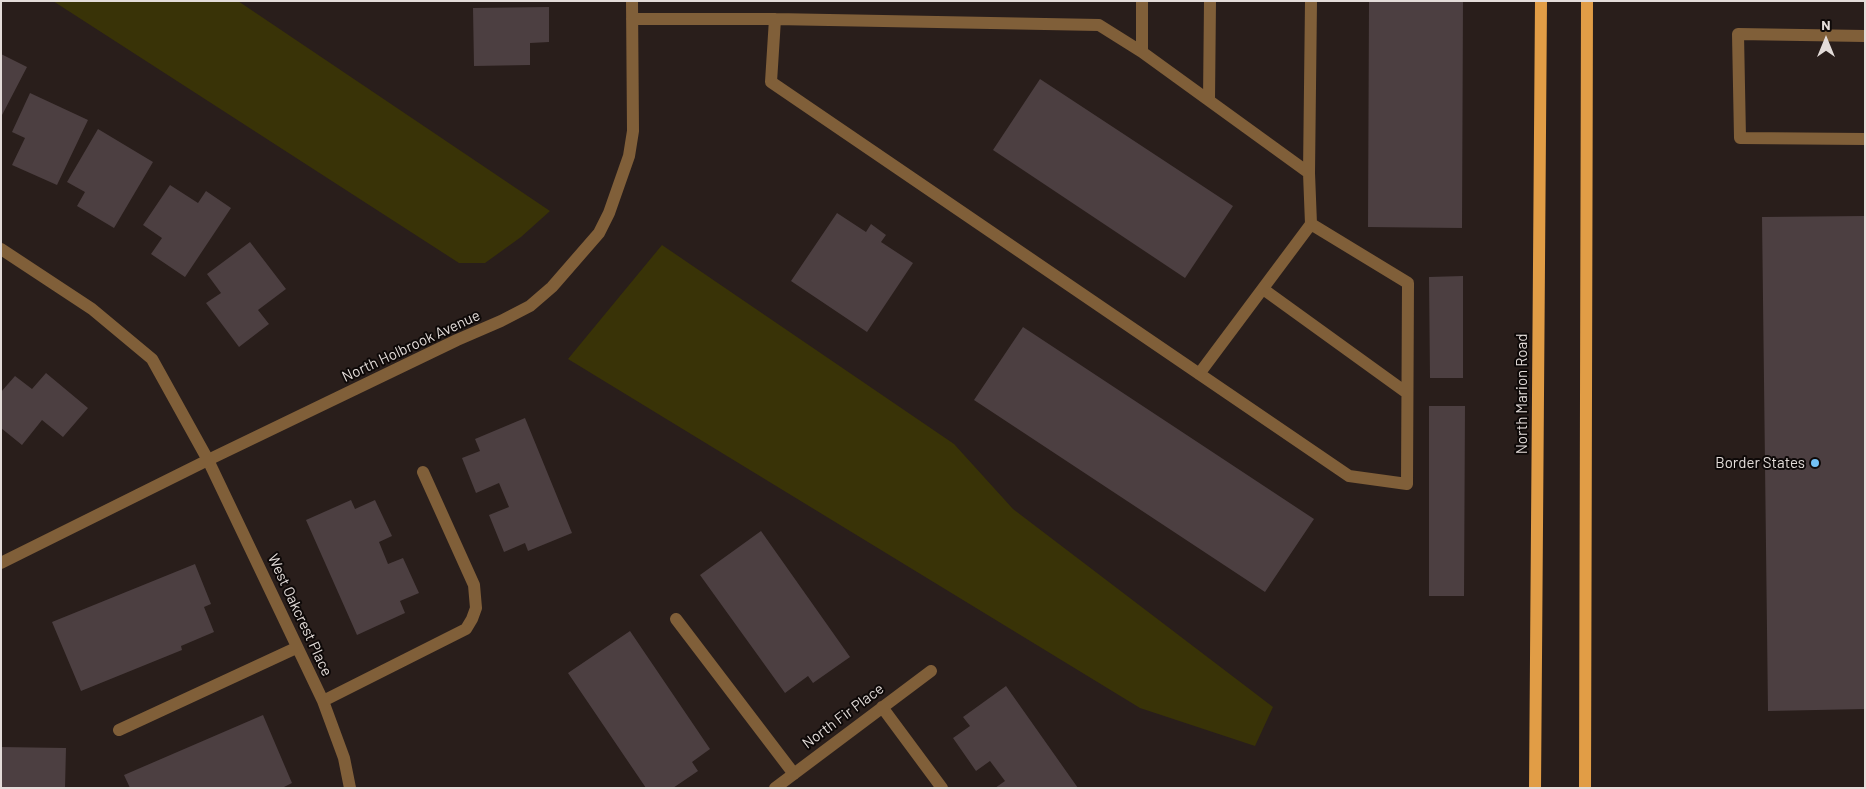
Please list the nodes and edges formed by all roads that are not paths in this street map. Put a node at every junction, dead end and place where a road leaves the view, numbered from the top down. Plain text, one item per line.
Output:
1 (632, 1) edge
2 (1142, 1) edge
3 (1210, 1) edge
4 (1311, 1) edge
5 (1541, 1) edge
6 (1587, 1) edge
7 (632, 19) junction
8 (775, 19) junction
9 (1865, 36) edge
10 (1142, 52) junction
11 (1209, 100) junction
12 (1865, 139) edge
13 (1309, 173) junction
14 (1311, 224) junction
15 (1, 249) edge
16 (1263, 289) junction
17 (1199, 374) junction
18 (1408, 392) junction
19 (208, 460) junction
20 (423, 472) dead end
21 (1, 564) edge
22 (676, 619) dead end
23 (296, 648) junction
24 (931, 671) dead end
25 (323, 701) junction
26 (882, 707) junction
27 (119, 730) dead end
28 (794, 774) junction
29 (350, 788) edge
30 (775, 788) edge
31 (942, 788) edge
32 (1535, 788) edge
33 (1585, 788) edge

1 - 7 street, North Holbrook Avenue
2 - 10 street
3 - 11 street
4 - 13 street
5 - 32 main road, North Marion Road
6 - 33 main road
7 - 8 street
7 - 19 street, North Holbrook Avenue
8 - 10 street
8 - 17 street
9 - 12 street
10 - 11 street
11 - 13 street
13 - 14 street
14 - 16 street
14 - 18 street
15 - 19 street, West Oakcrest Place
16 - 17 street
16 - 18 street
17 - 18 street
19 - 21 street, North Holbrook Avenue
19 - 23 street, West Oakcrest Place
20 - 25 street
22 - 28 street
23 - 25 street, West Oakcrest Place
23 - 27 street
24 - 26 street, North Fir Place
25 - 29 street, West Oakcrest Place
26 - 28 street, North Fir Place
26 - 31 street
28 - 30 street, North Fir Place

